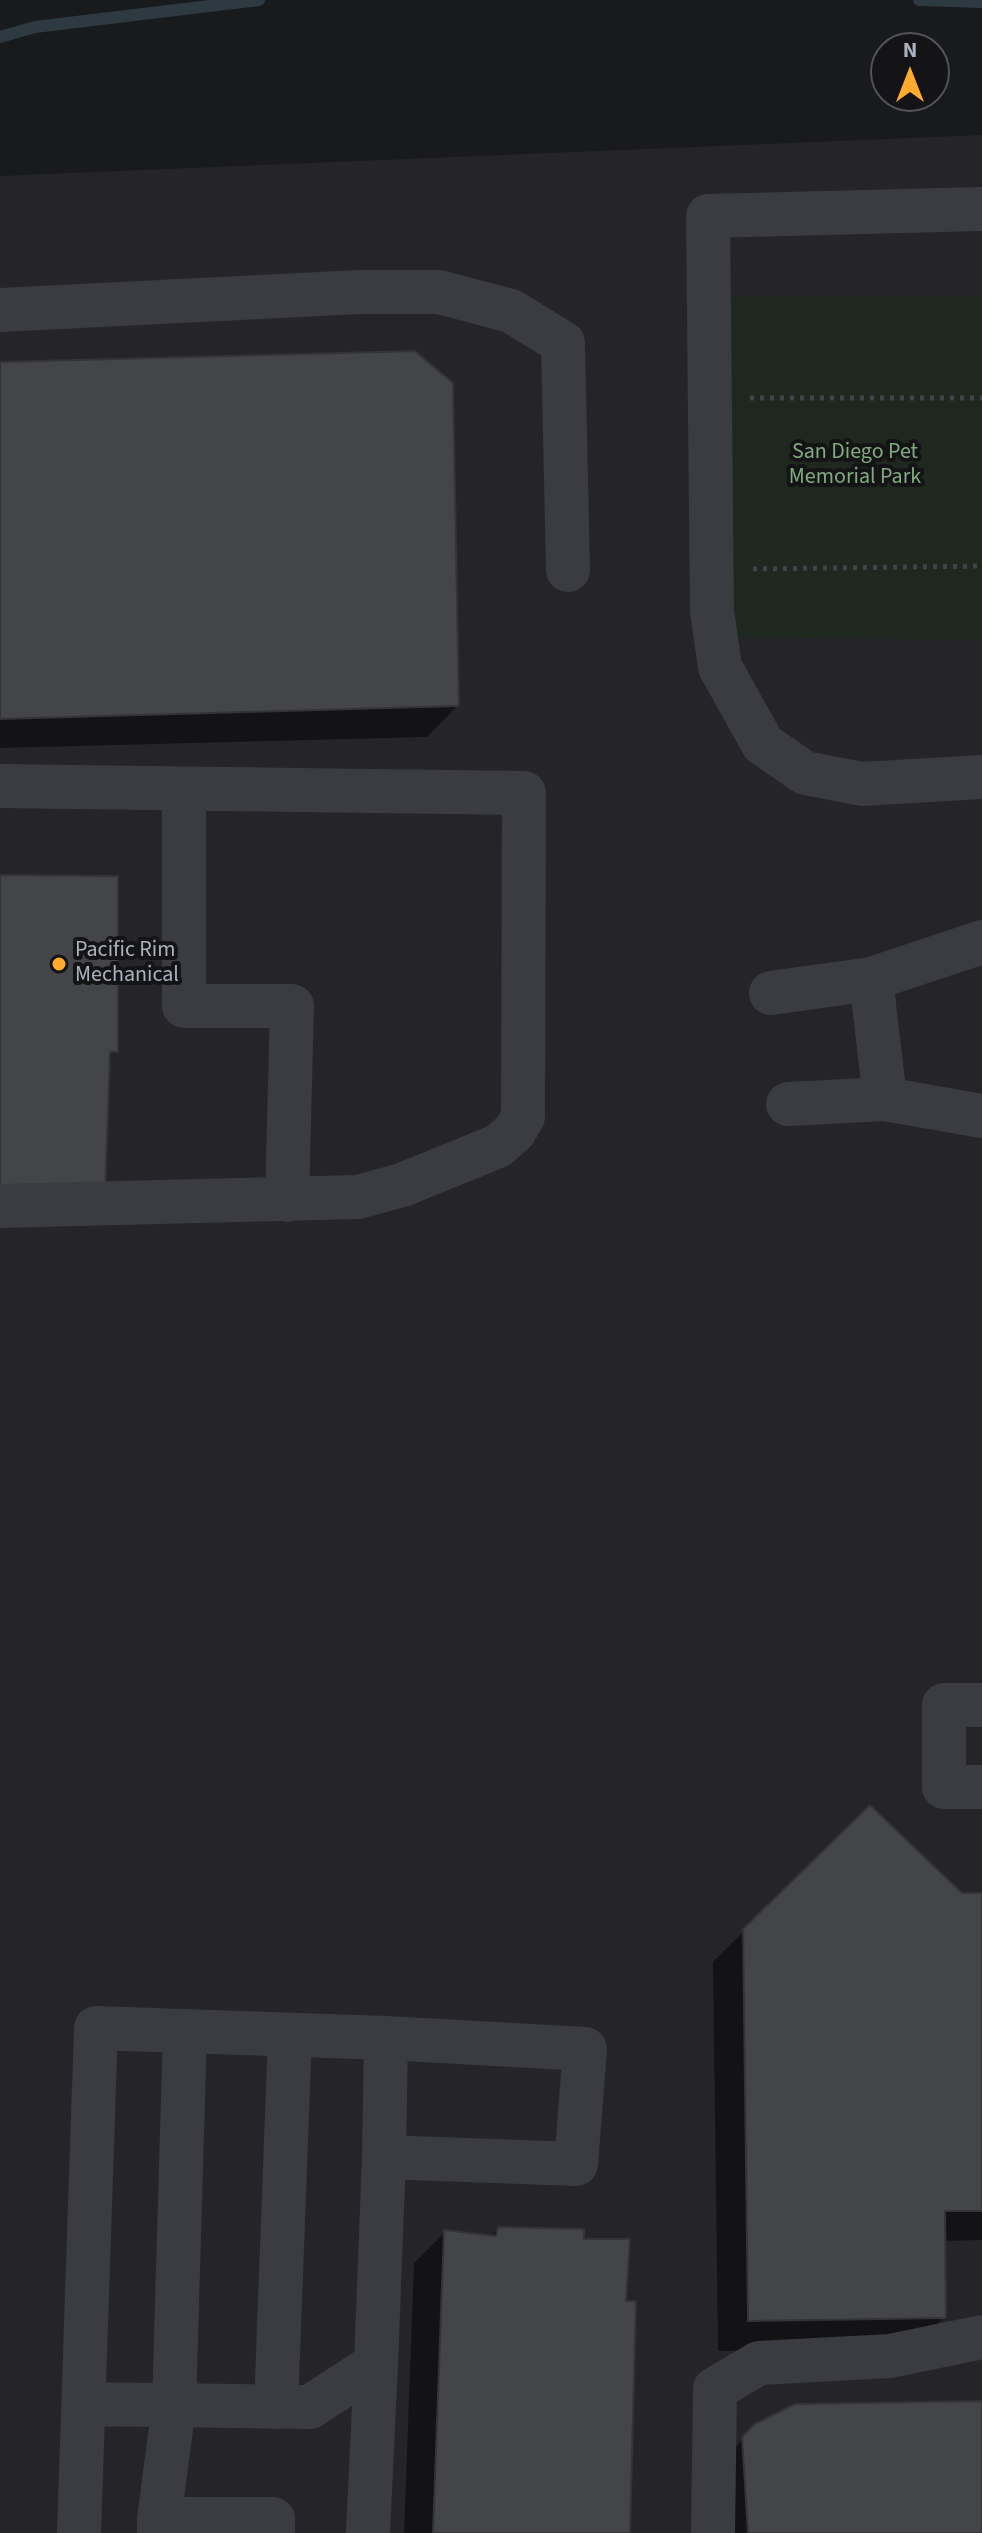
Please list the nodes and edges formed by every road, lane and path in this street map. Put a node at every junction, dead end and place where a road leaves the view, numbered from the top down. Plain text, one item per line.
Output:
1 (982, 209) edge
2 (0, 310) edge
3 (709, 398) junction
4 (982, 398) edge
5 (982, 566) edge
6 (712, 569) junction
7 (568, 570) dead end
8 (982, 777) edge
9 (0, 786) edge
10 (184, 789) junction
11 (982, 942) edge
12 (871, 979) junction
13 (771, 993) dead end
14 (885, 1099) junction
15 (788, 1104) dead end
16 (982, 1116) edge
17 (287, 1200) junction
18 (0, 1206) edge
19 (982, 1705) edge
20 (982, 1787) edge
21 (185, 2031) junction
22 (290, 2035) junction
23 (386, 2038) junction
24 (384, 2157) junction
25 (982, 2337) edge
26 (376, 2364) junction
27 (85, 2404) junction
28 (174, 2406) junction
29 (276, 2407) junction
30 (159, 2526) edge
31 (79, 2533) edge
32 (273, 2533) edge
33 (368, 2533) edge
34 (713, 2533) edge

1 - 3 lane
2 - 7 lane
3 - 4 path
3 - 6 lane
5 - 6 path
6 - 8 lane
9 - 10 lane
10 - 17 lane
10 - 17 lane
11 - 12 lane
12 - 13 lane
12 - 14 lane
14 - 15 lane
14 - 16 lane
17 - 18 lane
19 - 20 lane
21 - 22 lane
21 - 27 lane
21 - 28 lane
22 - 23 lane
22 - 29 lane
23 - 24 lane
23 - 24 lane
24 - 26 lane
25 - 34 lane
26 - 29 lane
26 - 33 lane
27 - 28 lane
27 - 31 lane
28 - 29 lane
28 - 30 lane
30 - 32 lane

